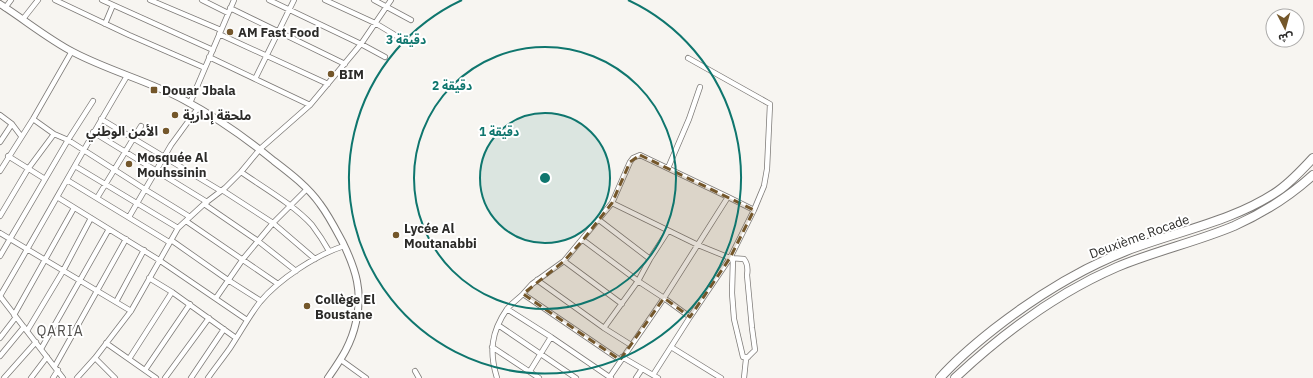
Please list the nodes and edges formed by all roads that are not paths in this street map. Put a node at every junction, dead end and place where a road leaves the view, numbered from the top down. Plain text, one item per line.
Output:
1 (11, 0) edge
2 (38, 0) edge
3 (55, 0) edge
4 (102, 0) edge
5 (150, 0) edge
6 (202, 0) edge
7 (234, 0) edge
8 (269, 0) edge
9 (294, 0) edge
10 (325, 0) edge
11 (374, 0) edge
12 (391, 0) edge
13 (110, 3) edge
14 (2, 6) edge
15 (386, 7) junction
16 (229, 10) junction
17 (289, 10) junction
18 (23, 19) junction
19 (411, 20) dead end
20 (375, 23) junction
21 (105, 24) junction
22 (220, 32) junction
23 (279, 32) junction
24 (400, 38) dead end
25 (361, 44) junction
26 (213, 50) junction
27 (72, 52) junction
28 (267, 55) junction
29 (209, 57) junction
30 (385, 57) dead end
31 (688, 58) dead end
32 (345, 64) junction
33 (204, 68) junction
34 (127, 76) junction
35 (255, 79) junction
36 (328, 84) junction
37 (700, 87) dead end
38 (93, 101) dead end
39 (190, 103) junction
40 (310, 105) junction
41 (198, 108) junction
42 (0, 115) edge
43 (33, 119) junction
44 (102, 119) junction
45 (12, 124) junction
46 (141, 126) dead end
47 (93, 132) junction
48 (54, 134) junction
49 (22, 136) junction
50 (133, 138) junction
51 (68, 140) junction
52 (0, 142) edge
53 (260, 149) junction
54 (83, 150) junction
55 (124, 152) junction
56 (8, 156) junction
57 (165, 157) junction
58 (1313, 158) edge
59 (75, 166) junction
60 (668, 168) junction
61 (28, 169) junction
62 (114, 170) junction
63 (0, 171) edge
64 (157, 171) junction
65 (241, 172) junction
66 (1313, 175) edge
67 (46, 179) junction
68 (68, 180) junction
69 (105, 184) junction
70 (307, 189) junction
71 (146, 190) junction
72 (222, 191) junction
73 (728, 196) junction
74 (57, 198) junction
75 (97, 198) junction
76 (206, 203) junction
77 (612, 203) junction
78 (137, 204) junction
79 (290, 206) junction
80 (74, 208) junction
81 (754, 210) junction
82 (0, 216) edge
83 (129, 217) junction
84 (190, 217) junction
85 (91, 218) junction
86 (599, 220) junction
87 (186, 221) junction
88 (273, 223) junction
89 (178, 228) junction
90 (108, 229) junction
91 (668, 231) junction
92 (0, 233) edge
93 (10, 239) junction
94 (126, 239) junction
95 (583, 240) junction
96 (170, 241) junction
97 (258, 241) junction
98 (698, 245) junction
99 (344, 246) junction
100 (27, 249) junction
101 (144, 250) junction
102 (329, 251) junction
103 (0, 256) edge
104 (732, 258) junction
105 (243, 259) junction
106 (315, 259) junction
107 (650, 259) junction
108 (45, 260) junction
109 (159, 260) junction
110 (564, 261) junction
111 (63, 271) junction
112 (296, 272) junction
113 (149, 278) junction
114 (228, 280) junction
115 (537, 280) junction
116 (80, 281) junction
117 (638, 281) junction
118 (278, 284) junction
119 (98, 291) junction
120 (172, 292) junction
121 (523, 294) junction
122 (216, 298) junction
123 (664, 298) junction
124 (1, 299) edge
125 (261, 301) junction
126 (116, 302) junction
127 (190, 304) junction
128 (622, 304) junction
129 (508, 309) junction
130 (131, 311) junction
131 (15, 316) junction
132 (690, 317) junction
133 (209, 318) junction
134 (247, 320) junction
135 (498, 325) junction
136 (604, 328) junction
137 (26, 329) junction
138 (224, 329) junction
139 (551, 337) junction
140 (0, 338) edge
141 (236, 338) junction
142 (36, 342) junction
143 (106, 343) junction
144 (631, 345) junction
145 (492, 347) junction
146 (671, 347) junction
147 (41, 349) junction
148 (541, 353) junction
149 (0, 356) edge
150 (48, 357) junction
151 (748, 357) junction
152 (95, 358) junction
153 (621, 358) junction
154 (129, 359) junction
155 (341, 360) junction
156 (55, 366) junction
157 (642, 369) junction
158 (58, 370) junction
159 (145, 370) junction
160 (415, 371) dead end
161 (530, 371) junction
162 (331, 377) edge
163 (656, 377) edge
164 (4, 378) edge
165 (31, 378) edge
166 (53, 378) edge
167 (63, 378) edge
168 (77, 378) edge
169 (115, 378) edge
170 (156, 378) edge
171 (165, 378) edge
172 (191, 378) edge
173 (208, 378) edge
174 (366, 378) edge
175 (419, 378) edge
176 (497, 378) edge
177 (539, 378) edge
178 (576, 378) edge
179 (610, 378) edge
180 (636, 378) edge
181 (721, 378) edge
182 (744, 378) edge
183 (940, 378) edge
184 (955, 378) edge

1 - 14 street
2 - 18 street
3 - 21 street
4 - 13 street
5 - 22 street
6 - 16 street
7 - 16 street
8 - 17 street
9 - 17 street
10 - 20 street
11 - 15 street
12 - 15 street
13 - 21 street
13 - 26 street
14 - 18 street
15 - 19 street
15 - 20 street
16 - 22 street
16 - 23 street
17 - 23 street
17 - 25 street
18 - 27 street
20 - 24 street
20 - 25 street
21 - 33 street
22 - 26 street
22 - 28 street
23 - 28 street
23 - 32 street
25 - 30 street
25 - 32 street
26 - 29 street
27 - 34 street
27 - 43 street
28 - 35 street
28 - 36 street
29 - 33 street
29 - 35 street
31 - 81 street
32 - 36 street
33 - 39 street
34 - 39 street
34 - 44 street
35 - 40 street
36 - 40 street
37 - 60 street
38 - 51 street
39 - 41 street
40 - 53 street
41 - 53 street
41 - 57 street
42 - 45 street
43 - 48 street
43 - 49 street
44 - 47 street
44 - 50 street
45 - 49 street
45 - 52 street
46 - 50 street
47 - 54 street
47 - 55 street
48 - 51 street
48 - 61 street
49 - 56 street
50 - 55 street
50 - 57 street
51 - 54 street
51 - 67 street
53 - 65 street
53 - 70 street
54 - 59 street
54 - 62 street
55 - 62 street
55 - 64 street
56 - 61 street
56 - 63 street
57 - 64 street
57 - 72 street
58 - 183 highway, Deuxième Rocade
59 - 68 street
59 - 69 street
60 - 73 street
60 - 77 street
61 - 67 street
61 - 82 street
62 - 69 street
62 - 71 street
64 - 71 street
64 - 76 street
65 - 72 street
65 - 79 street
66 - 184 highway, Deuxième Rocade
67 - 93 street
68 - 74 street
68 - 75 street
69 - 75 street
69 - 78 street
70 - 79 street
70 - 99 street
71 - 78 street
71 - 84 street
72 - 76 street
72 - 88 street
73 - 81 street
73 - 98 street
74 - 80 street
74 - 100 street
75 - 83 street
76 - 84 street
76 - 97 street
77 - 86 street
77 - 91 street
78 - 83 street
78 - 89 street
79 - 88 street
79 - 102 street
80 - 85 street
80 - 108 street
81 - 104 street
83 - 96 street
84 - 87 street
85 - 90 street
85 - 111 street
86 - 95 street
86 - 107 street
87 - 89 street
87 - 105 street
88 - 97 street
88 - 106 street
89 - 96 street
90 - 94 street
90 - 116 street
91 - 98 street
91 - 107 street
92 - 93 street
93 - 100 street
93 - 103 street
94 - 101 street
94 - 119 street
95 - 110 street
95 - 117 street
96 - 109 street
96 - 114 street
97 - 105 street
97 - 112 street
98 - 104 street
98 - 123 street
99 - 102 street
99 - 155 street
100 - 108 street
100 - 124 street
101 - 109 street
101 - 126 street
102 - 106 street
104 - 132 street
104 - 151 street
104 - 151 street
105 - 114 street
105 - 118 street
106 - 112 street
107 - 117 street
108 - 111 street
108 - 131 street
109 - 113 street
109 - 122 street
110 - 115 street
110 - 128 street
111 - 116 street
111 - 137 street
112 - 118 street
113 - 120 street
113 - 130 street
114 - 122 street
114 - 125 street
115 - 121 street
115 - 136 street
116 - 119 street
116 - 147 street
117 - 123 street
117 - 128 street
118 - 125 street
119 - 126 street
119 - 156 street
120 - 127 street
120 - 154 street
121 - 129 street
121 - 153 street
122 - 134 street
123 - 132 street
123 - 144 street
124 - 131 street
125 - 134 street
126 - 130 street
127 - 133 street
127 - 159 street
128 - 136 street
129 - 135 street
129 - 139 street
130 - 143 street
131 - 137 street
131 - 140 street
132 - 146 street
133 - 138 street
133 - 171 street
134 - 141 street
135 - 145 street
135 - 148 street
136 - 144 street
137 - 142 street
137 - 149 street
138 - 141 street
138 - 172 street
139 - 148 street
139 - 179 street
141 - 173 street
142 - 147 street
142 - 164 street
143 - 152 street
143 - 154 street
144 - 153 street
145 - 161 street
145 - 176 street
146 - 163 street
146 - 181 street
147 - 150 street
148 - 161 street
148 - 178 street
150 - 156 street
150 - 165 street
151 - 182 street
152 - 168 street
152 - 169 street
153 - 157 street
153 - 179 street
154 - 159 street
155 - 162 street
155 - 174 street
156 - 158 street
157 - 163 street
157 - 180 street
158 - 166 street
158 - 167 street
159 - 170 street
160 - 175 street
161 - 177 street

